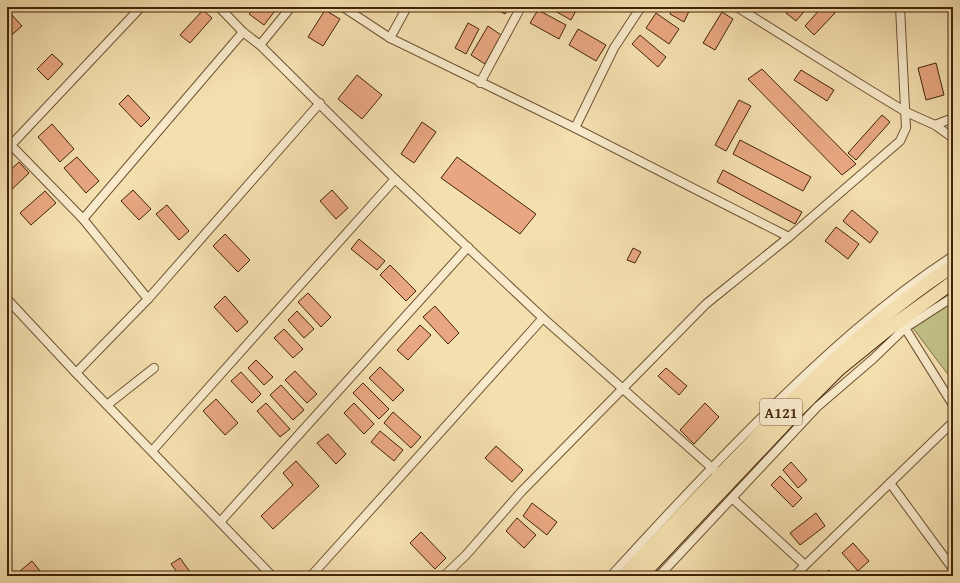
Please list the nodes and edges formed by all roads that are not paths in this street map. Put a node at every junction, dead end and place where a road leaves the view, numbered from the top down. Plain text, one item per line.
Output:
1 (140, 7) edge
2 (219, 7) edge
3 (291, 7) edge
4 (344, 7) edge
5 (407, 7) edge
6 (521, 7) edge
7 (641, 7) edge
8 (738, 7) edge
9 (900, 7) edge
10 (243, 32) junction
11 (390, 38) junction
12 (260, 45) junction
13 (480, 83) junction
14 (320, 103) junction
15 (906, 112) junction
16 (953, 118) edge
17 (935, 125) junction
18 (575, 128) junction
19 (953, 138) edge
20 (9, 143) edge
21 (395, 179) junction
22 (83, 219) junction
23 (789, 237) junction
24 (468, 247) junction
25 (953, 256) edge
26 (953, 266) edge
27 (953, 282) edge
28 (953, 297) edge
29 (148, 298) junction
30 (7, 299) edge
31 (543, 318) junction
32 (905, 328) junction
33 (154, 368) dead end
34 (76, 373) junction
35 (622, 388) junction
36 (107, 405) junction
37 (953, 405) edge
38 (791, 409) junction
39 (953, 422) edge
40 (152, 451) junction
41 (715, 471) junction
42 (890, 483) junction
43 (732, 498) junction
44 (220, 522) junction
45 (805, 565) junction
46 (953, 570) edge
47 (272, 576) edge
48 (311, 576) edge
49 (444, 576) edge
50 (611, 576) edge
51 (624, 576) edge
52 (641, 576) edge
53 (660, 576) edge
54 (794, 576) edge
55 (947, 576) edge

1 - 20 street
2 - 10 street
3 - 12 street
4 - 11 street
5 - 11 street
6 - 13 street
7 - 18 street
8 - 15 street
9 - 15 street
10 - 12 street
10 - 22 street
11 - 13 street
12 - 14 street
13 - 18 street
14 - 21 street
14 - 29 street
15 - 17 street
15 - 23 street
16 - 17 street
17 - 19 street
18 - 23 street
20 - 22 street
21 - 24 street
21 - 40 street
22 - 29 street
23 - 35 street
24 - 31 street
24 - 44 street
25 - 41 street
26 - 38 highway, A121
27 - 38 highway, A121
28 - 32 street
29 - 34 street
30 - 34 street
31 - 35 street
31 - 48 street
32 - 37 street
32 - 43 street
33 - 36 street
34 - 36 street
35 - 41 street
35 - 49 street
36 - 40 street
38 - 41 highway, A121
38 - 52 highway, A121
39 - 42 street
40 - 44 street
41 - 50 street
41 - 51 highway, A121
42 - 45 street
42 - 46 street
43 - 45 street
43 - 53 street
44 - 47 street
45 - 54 street
46 - 55 street

